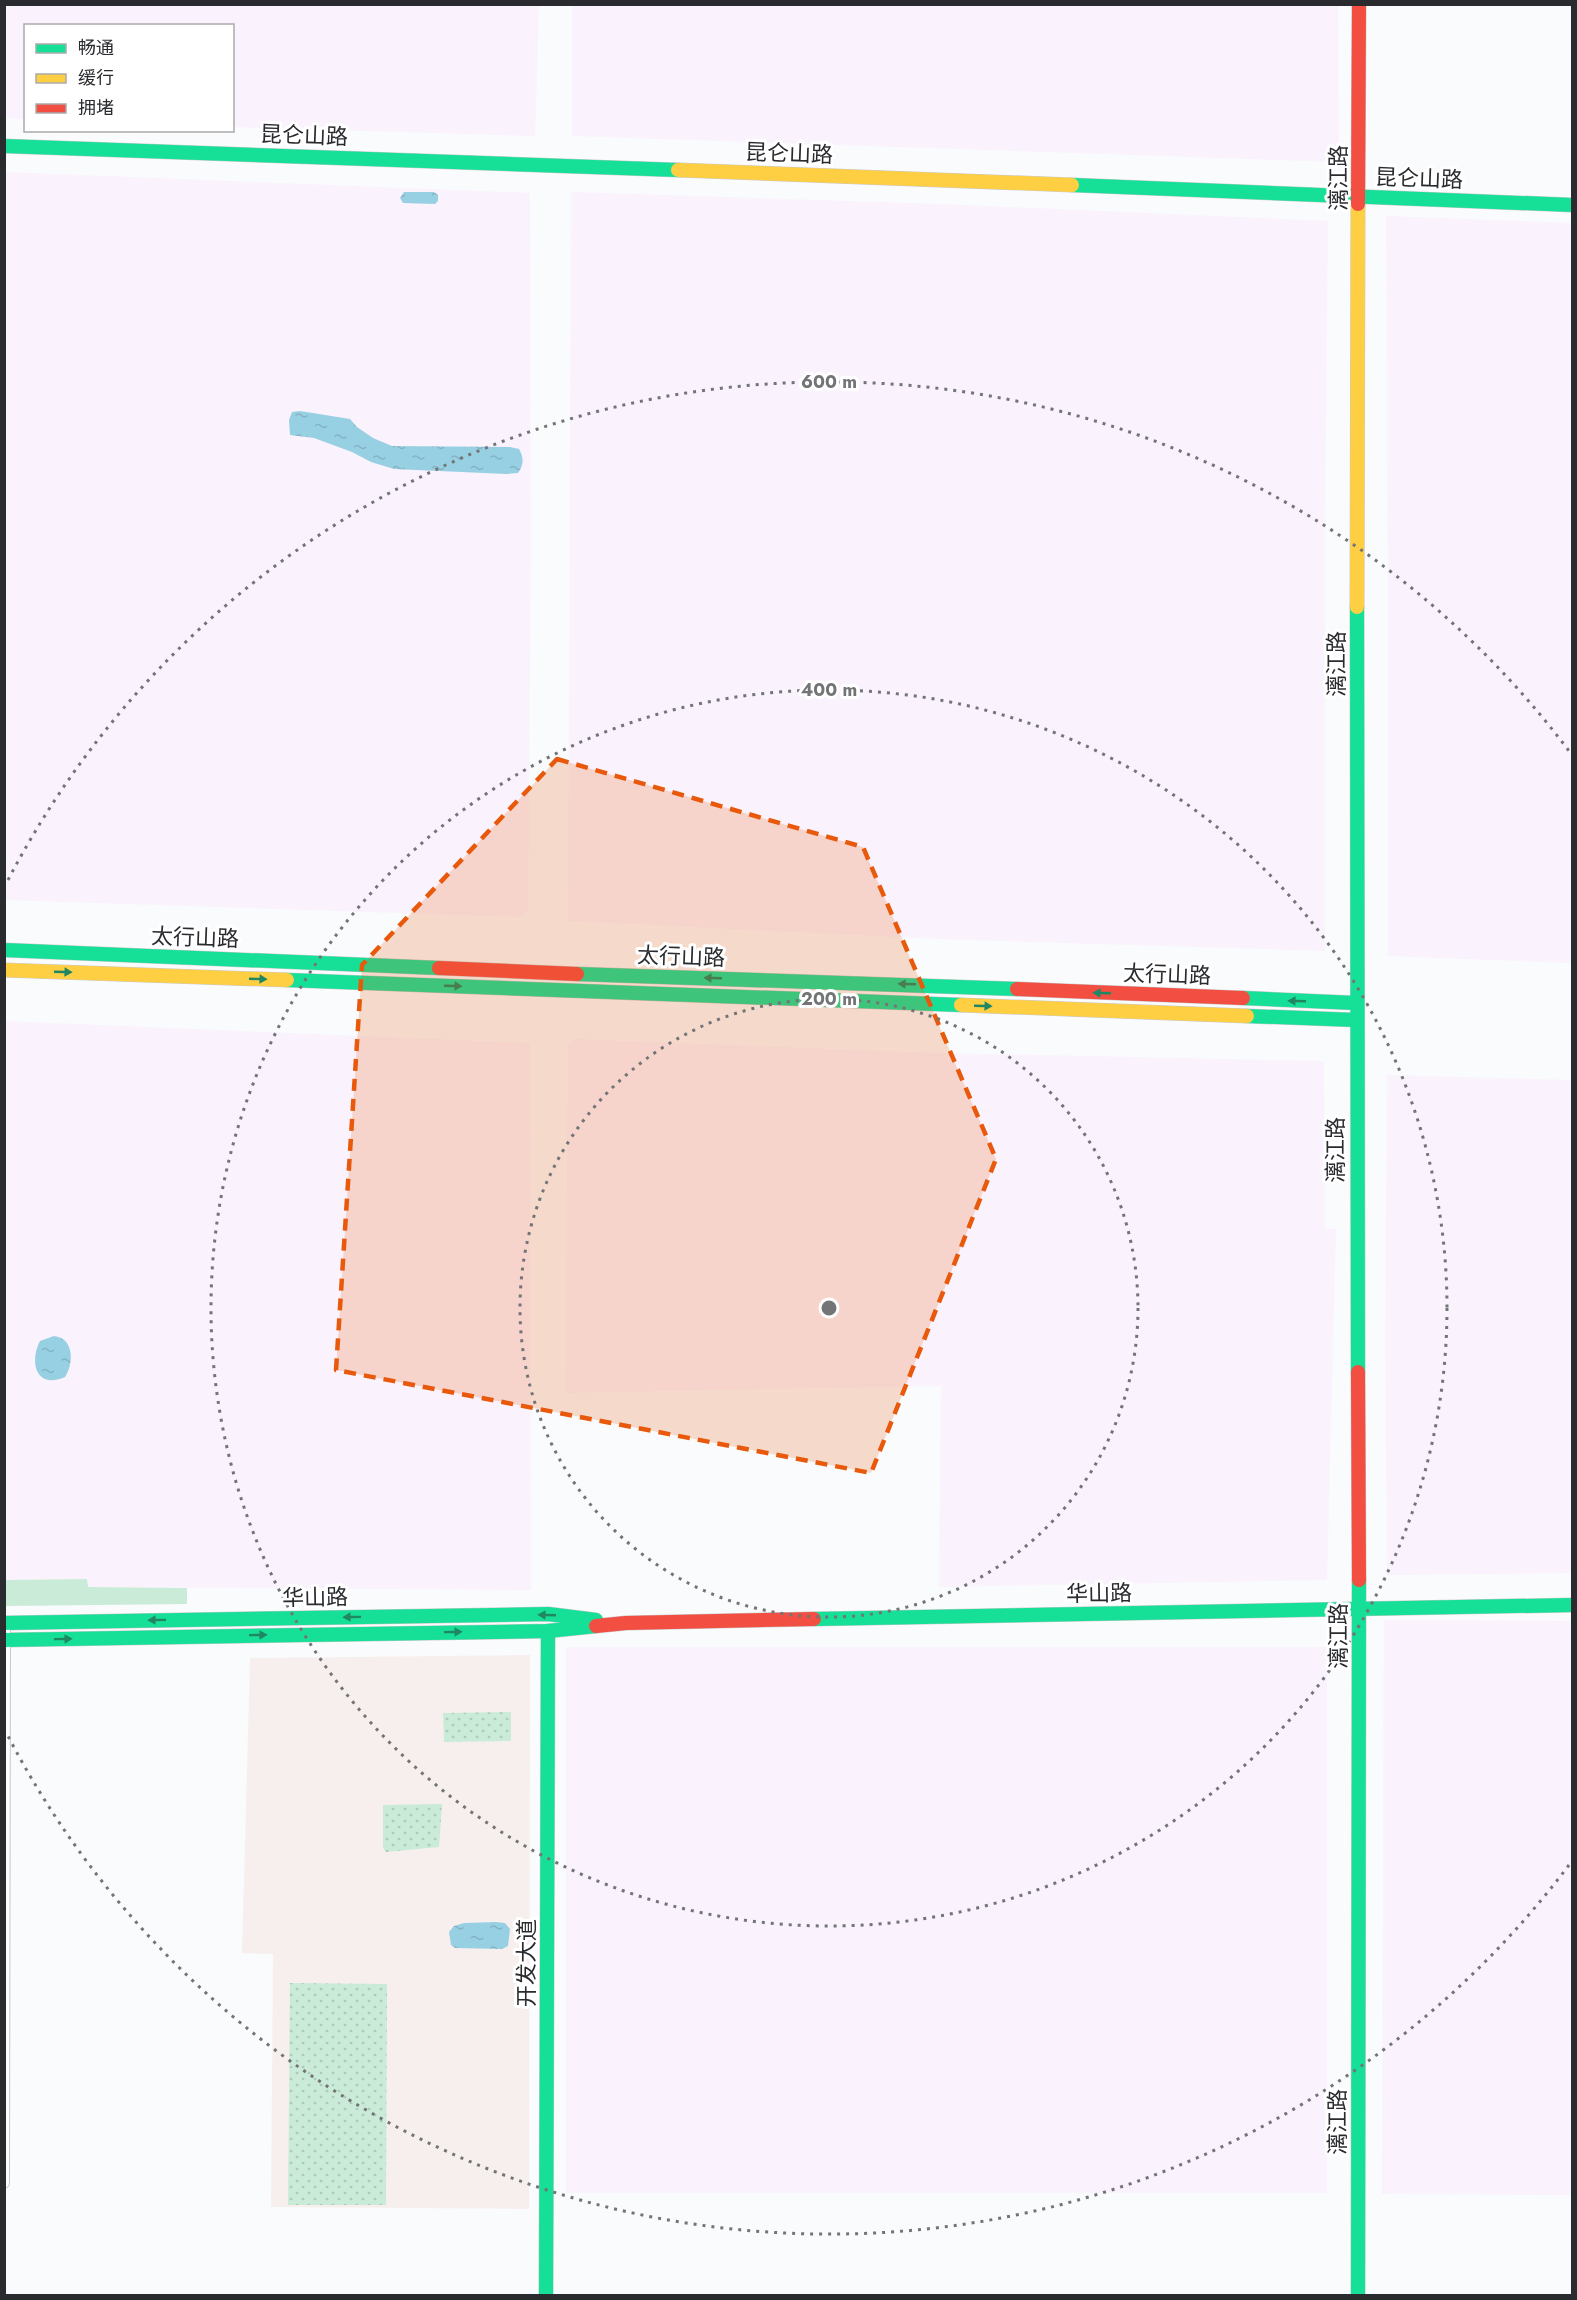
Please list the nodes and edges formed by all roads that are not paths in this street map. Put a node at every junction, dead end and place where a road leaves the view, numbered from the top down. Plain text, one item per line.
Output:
1 (1359, 4) edge
2 (4, 146) edge
3 (1359, 197) junction
4 (1572, 205) edge
5 (4, 950) edge
6 (4, 970) edge
7 (1356, 1003) junction
8 (1356, 1020) junction
9 (1572, 1605) edge
10 (1359, 1609) junction
11 (5, 1623) edge
12 (626, 1623) junction
13 (548, 1630) junction
14 (5, 1640) edge
15 (4, 2183) edge
16 (546, 2295) edge
17 (1358, 2295) edge

1 - 3 street, 漓江路
2 - 3 street, 昆仑山路
3 - 4 street, 昆仑山路
3 - 7 street, 漓江路
7 -> 5 street, 太行山路
6 -> 8 street, 太行山路
7 - 8 street, 漓江路
8 - 10 street, 漓江路
9 - 10 street, 华山路
10 - 12 street, 华山路
10 - 17 street, 漓江路
12 -> 11 street, 华山路
11 - 14 street
12 - 13 street, 华山路
14 -> 13 street, 华山路
13 - 16 street, 开发大道
14 - 15 street

